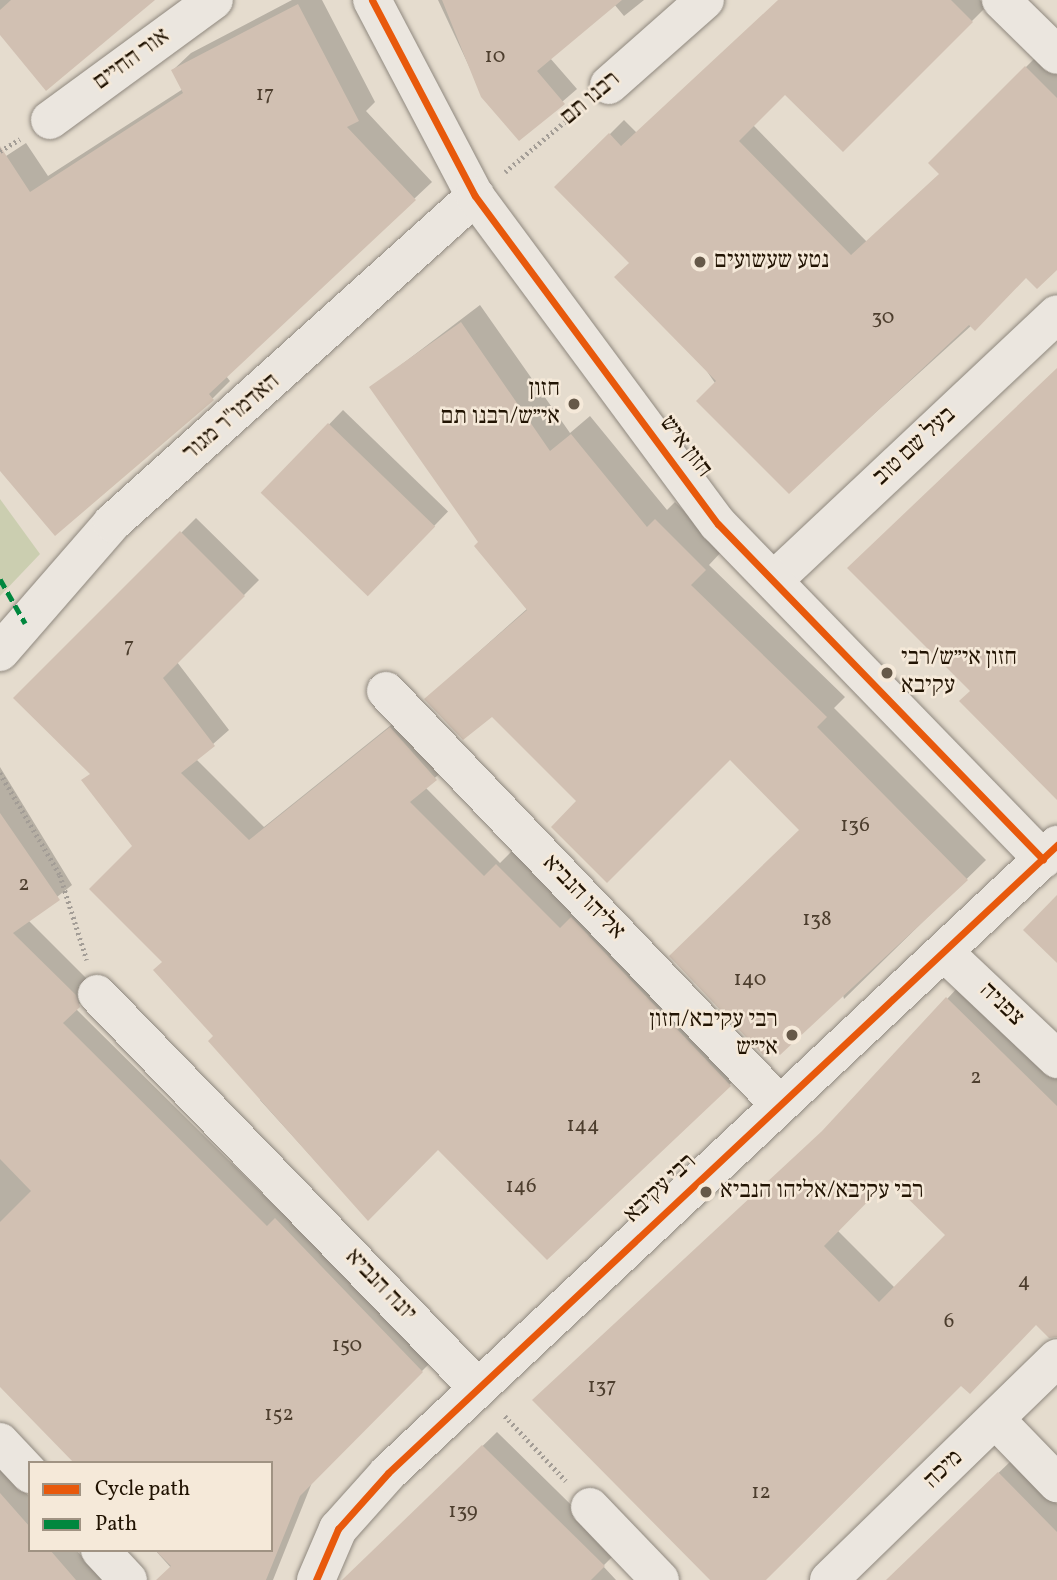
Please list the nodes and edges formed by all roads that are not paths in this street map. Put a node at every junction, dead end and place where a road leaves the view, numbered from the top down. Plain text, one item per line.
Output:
1 (214, 0) edge
2 (372, 0) edge
3 (705, 0) edge
4 (1001, 0) edge
5 (1057, 55) edge
6 (609, 85) road end
7 (50, 120) dead end
8 (475, 196) junction
9 (1057, 314) edge
10 (774, 580) junction
11 (0, 652) edge
12 (386, 691) dead end
13 (1050, 852) edge
14 (944, 952) junction
15 (97, 994) road end
16 (1057, 1059) edge
17 (779, 1104) junction
18 (1057, 1358) edge
19 (477, 1387) junction
20 (996, 1420) junction
21 (0, 1442) edge
22 (28, 1472) edge
23 (1057, 1483) edge
24 (590, 1507) road end
25 (102, 1552) edge
26 (128, 1580) edge
27 (316, 1580) edge
28 (660, 1580) edge
29 (829, 1580) edge

1 - 7 street, אור החיים
2 - 8 street, חזון איש
3 - 6 street, רבנו תם
4 - 5 street
8 - 10 street, חזון איש
8 - 11 street, האדמו"ר מגור
9 - 10 street, בעל שם טוב
10 - 13 street, חזון איש
12 - 17 street, אליהו הנביא
13 - 14 street, רבי עקיבא
14 - 16 street, צפניה
14 - 17 street, רבי עקיבא
15 - 19 street, יונה הנביא
17 - 19 street, רבי עקיבא
18 - 20 street, מיכה
19 - 27 street, רבי עקיבא
20 - 23 street
20 - 29 street, מיכה
21 - 22 street
24 - 28 street
25 - 26 street

